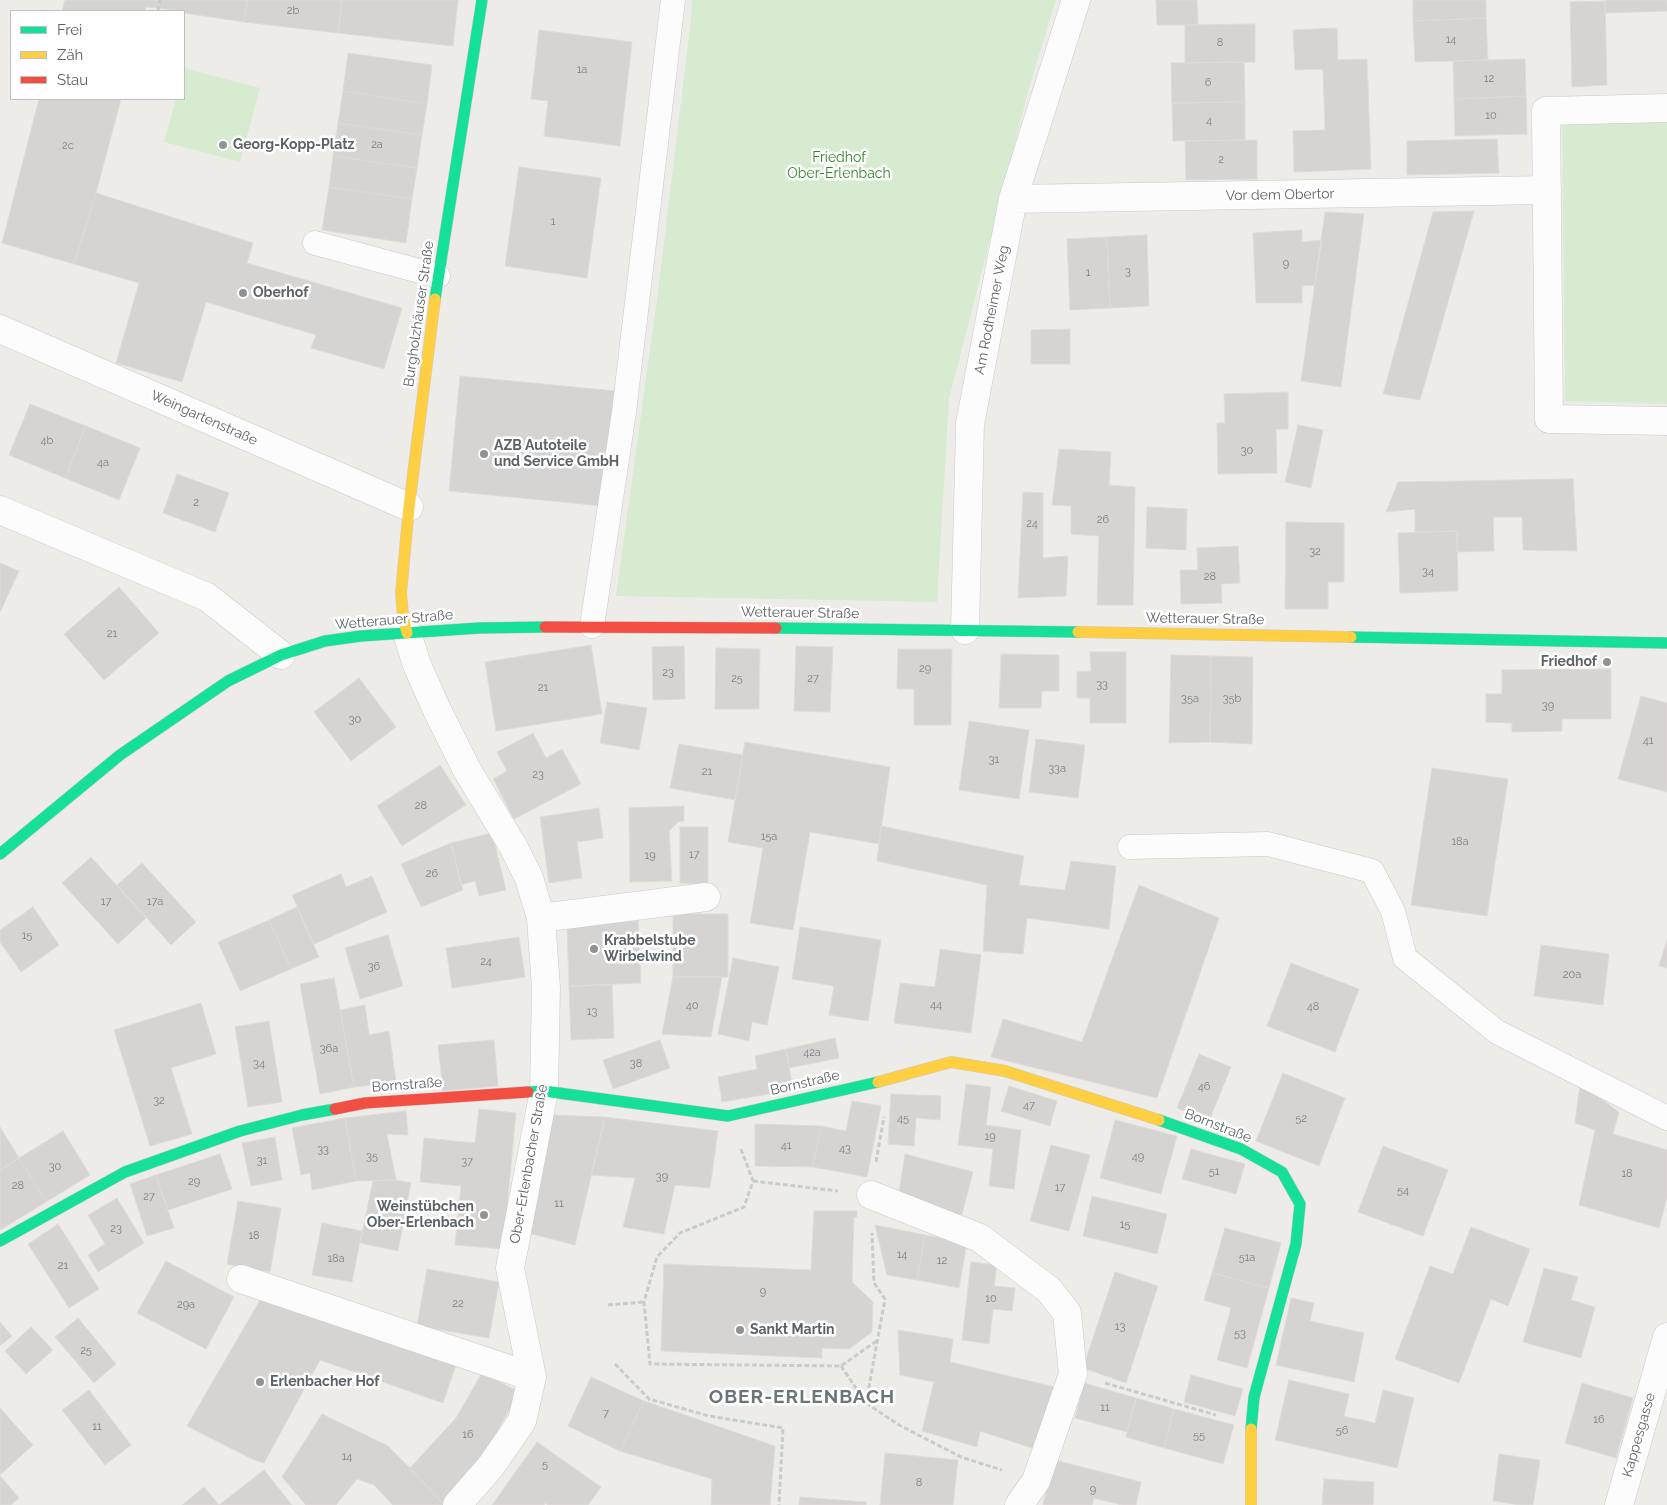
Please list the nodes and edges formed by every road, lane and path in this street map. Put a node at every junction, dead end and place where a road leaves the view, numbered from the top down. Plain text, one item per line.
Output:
1 (482, 0) edge
2 (673, 0) edge
3 (1076, 0) edge
4 (1667, 108) edge
5 (1547, 190) junction
6 (1012, 199) junction
7 (315, 242) dead end
8 (438, 276) junction
9 (0, 329) edge
10 (1667, 421) edge
11 (409, 508) junction
12 (0, 510) edge
13 (592, 626) junction
14 (965, 630) junction
15 (407, 633) junction
16 (1667, 643) edge
17 (281, 655) junction
18 (1130, 847) dead end
19 (0, 854) edge
20 (706, 897) dead end
21 (541, 918) junction
22 (890, 1079) junction
23 (544, 1090) junction
24 (728, 1116) junction
25 (1667, 1118) edge
26 (753, 1181) junction
27 (871, 1195) junction
28 (0, 1241) edge
29 (241, 1279) dead end
30 (644, 1302) junction
31 (608, 1305) dead end
32 (1667, 1337) edge
33 (878, 1340) junction
34 (615, 1364) dead end
35 (841, 1366) junction
36 (1073, 1374) junction
37 (532, 1377) junction
38 (866, 1403) junction
39 (1251, 1425) junction
40 (1036, 1481) junction
41 (457, 1505) edge
42 (779, 1505) edge
43 (1019, 1505) edge
44 (1251, 1505) edge
45 (1619, 1505) edge

1 - 8 street, Burgholzhäuser Straße
2 - 13 lane
3 - 6 street, Am Rodheimer Weg
4 - 5 street
5 - 6 street, Vor dem Obertor
5 - 10 street
6 - 14 street, Am Rodheimer Weg
7 - 8 lane
8 - 11 street, Burgholzhäuser Straße
9 - 11 street, Weingartenstraße
11 - 15 street, Burgholzhäuser Straße
12 - 17 street
13 - 14 street, Wetterauer Straße
13 - 15 street, Wetterauer Straße
14 - 16 street, Wetterauer Straße
15 - 17 street, Wetterauer Straße
15 - 21 street, Ober-Erlenbacher Straße
17 - 19 street, Wetterauer Straße
18 - 25 lane
20 - 21 street
21 - 23 street, Ober-Erlenbacher Straße
22 - 24 street, Bornstraße
22 - 27 path
22 - 39 street, Bornstraße
23 - 24 street, Bornstraße
23 - 28 street, Bornstraße
23 - 37 street, Ober-Erlenbacher Straße
24 - 26 path
26 - 27 path
26 - 30 path
27 - 33 path
27 - 36 street
29 - 37 street
30 - 31 path
30 - 35 path
32 - 45 street, Kappesgasse
33 - 35 path
33 - 38 path
34 - 42 path
35 - 38 path
36 - 39 path
36 - 40 street
37 - 41 street, Ober-Erlenbacher Straße
38 - 40 path
39 - 44 street, Bornstraße
40 - 43 street

